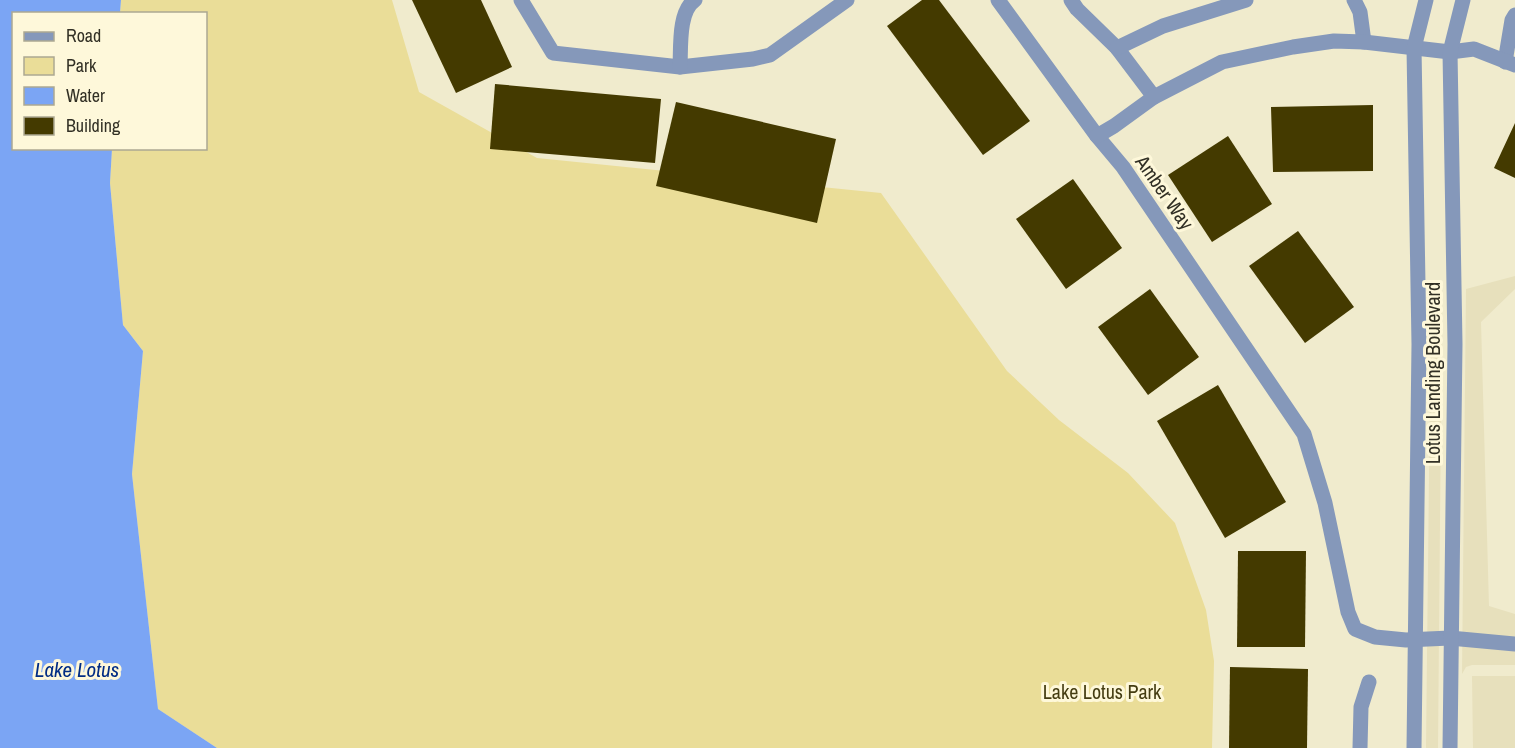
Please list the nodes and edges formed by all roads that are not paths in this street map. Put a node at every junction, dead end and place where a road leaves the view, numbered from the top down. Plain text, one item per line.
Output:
1 (521, 0) edge
2 (694, 0) edge
3 (847, 0) edge
4 (998, 0) edge
5 (1071, 0) edge
6 (1246, 0) edge
7 (1354, 0) edge
8 (1426, 0) edge
9 (1463, 0) edge
10 (1515, 15) edge
11 (1364, 42) junction
12 (1118, 48) junction
13 (1414, 48) junction
14 (1450, 51) junction
15 (1510, 64) edge
16 (680, 67) junction
17 (1154, 97) junction
18 (1097, 136) junction
19 (1450, 638) junction
20 (1414, 639) junction
21 (1515, 644) edge
22 (1368, 682) dead end
23 (1360, 748) edge
24 (1414, 748) edge
25 (1450, 748) edge

1 - 16 street
2 - 16 street
3 - 16 street
4 - 18 street, Amber Way
5 - 12 street
6 - 12 street
7 - 11 street
8 - 13 street, Lotus Landing Boulevard
9 - 14 street, Lotus Landing Boulevard
10 - 15 street
11 - 13 street
11 - 17 street
12 - 17 street
13 - 14 street
13 - 20 street, Lotus Landing Boulevard
14 - 15 street
14 - 19 street, Lotus Landing Boulevard
17 - 18 street
18 - 20 street, Amber Way
19 - 20 street
19 - 21 street
19 - 25 street, Lotus Landing Boulevard
20 - 24 street, Lotus Landing Boulevard
22 - 23 street

